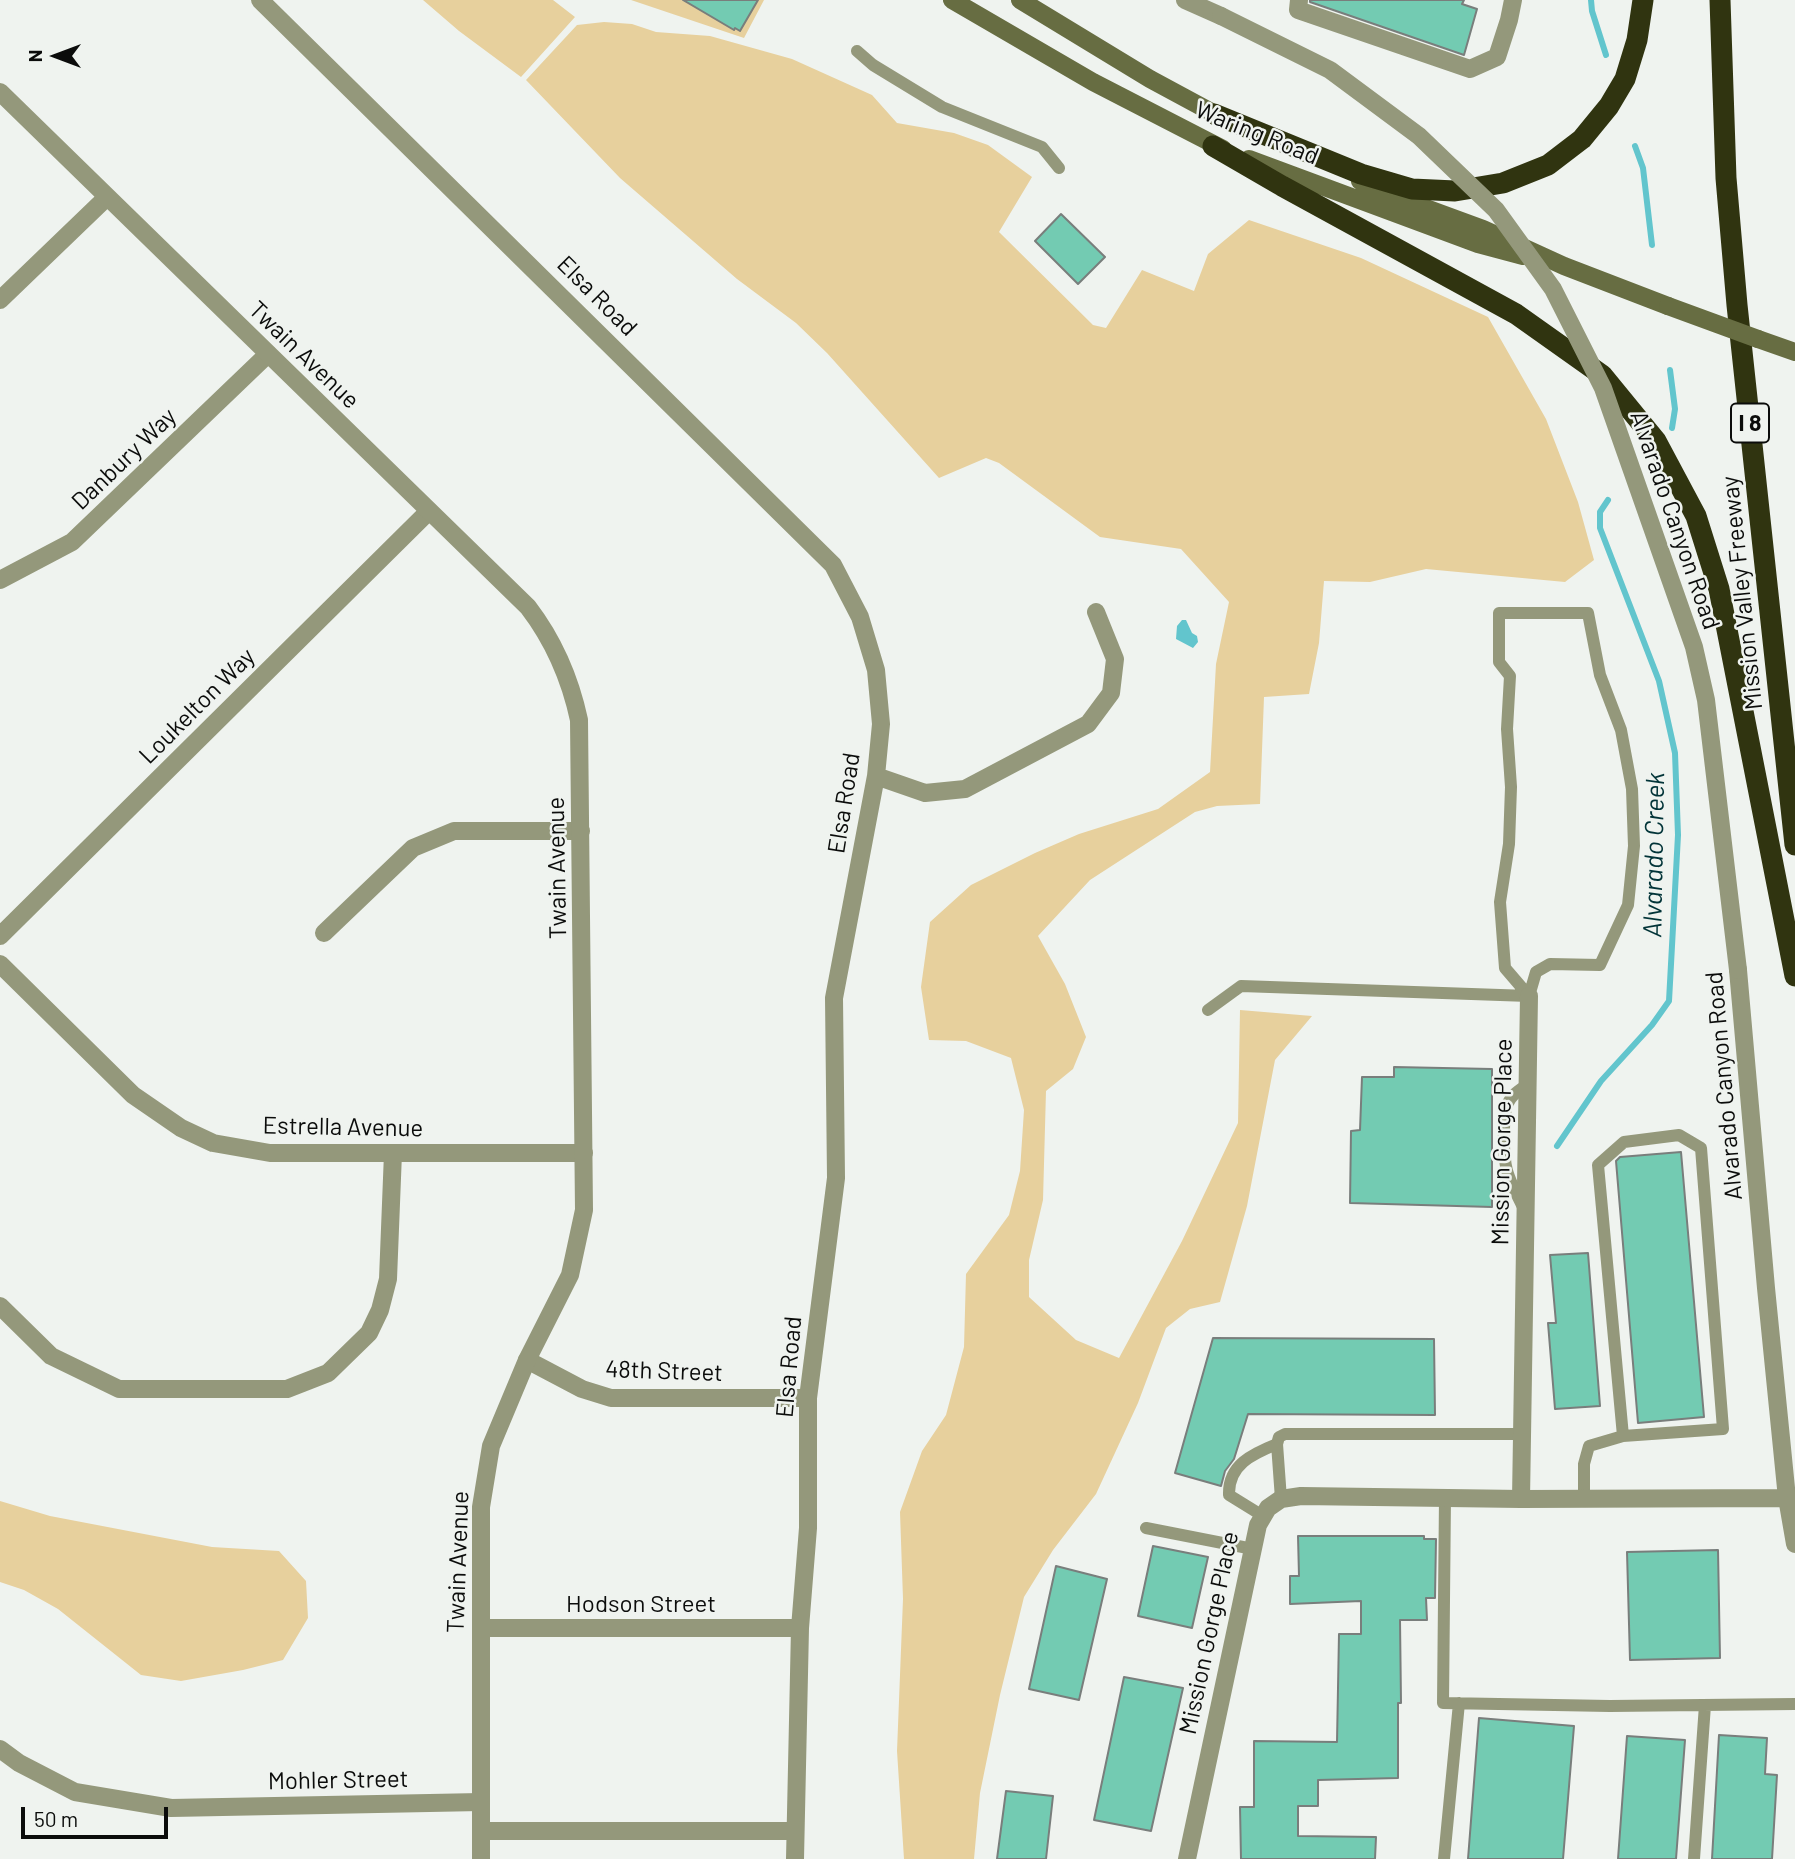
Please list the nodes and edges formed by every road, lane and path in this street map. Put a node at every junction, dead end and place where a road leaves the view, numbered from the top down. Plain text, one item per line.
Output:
1 (260, 0) edge
2 (952, 0) edge
3 (1020, 0) edge
4 (1185, 0) edge
5 (1513, 0) edge
6 (1643, 0) edge
7 (1720, 0) edge
8 (1299, 5) edge
9 (857, 51) dead end
10 (0, 92) edge
11 (1214, 114) junction
12 (1213, 146) junction
13 (1059, 168) dead end
14 (106, 198) junction
15 (1564, 266) junction
16 (0, 300) edge
17 (1795, 352) edge
18 (268, 354) junction
19 (429, 511) junction
20 (0, 580) edge
21 (1096, 612) dead end
22 (876, 776) junction
23 (581, 831) junction
24 (1795, 845) edge
25 (324, 933) dead end
26 (0, 936) edge
27 (0, 964) edge
28 (1795, 976) edge
29 (1529, 996) junction
30 (1208, 1010) dead end
31 (393, 1153) junction
32 (584, 1153) junction
33 (0, 1306) edge
34 (527, 1360) junction
35 (808, 1398) junction
36 (1522, 1434) junction
37 (1623, 1436) junction
38 (1277, 1444) junction
39 (1445, 1497) junction
40 (1787, 1498) junction
41 (1281, 1499) junction
42 (1521, 1499) junction
43 (1584, 1499) junction
44 (1263, 1516) junction
45 (1146, 1528) dead end
46 (1795, 1544) edge
47 (1253, 1549) junction
48 (481, 1628) junction
49 (800, 1628) junction
50 (1459, 1703) junction
51 (1795, 1704) edge
52 (1705, 1705) junction
53 (0, 1749) edge
54 (481, 1802) junction
55 (481, 1831) junction
56 (795, 1831) junction
57 (481, 1859) edge
58 (795, 1859) edge
59 (1187, 1859) edge
60 (1444, 1859) edge
61 (1694, 1859) edge

1 - 22 street, Elsa Road
2 - 12 main road, Waring Road
3 - 11 main road, Waring Road
4 - 40 street, Alvarado Canyon Road, bridge
5 - 8 street
6 - 11 highway
7 - 24 highway, Mission Valley Freeway / I 8
9 - 13 lane
10 - 14 street, Twain Avenue
11 - 15 main road, Waring Road
12 - 15 main road, Waring Road
12 - 28 highway
14 - 16 street
14 - 18 street, Twain Avenue
15 - 17 main road, Waring Road, bridge
18 - 19 street, Twain Avenue
18 - 20 street, Danbury Way
19 - 23 street, Twain Avenue
19 - 26 street, Loukelton Way
21 - 22 street
22 - 35 street, Elsa Road
23 - 25 street
23 - 32 street, Twain Avenue
27 - 31 street, Estrella Avenue
29 - 29 lane
29 - 30 lane
29 - 36 street, Mission Gorge Place
31 - 32 street, Estrella Avenue
31 - 33 street
32 - 34 street, Twain Avenue
34 - 35 street, 48th Street
34 - 48 street, Twain Avenue
35 - 49 street, Elsa Road
36 - 38 lane
36 - 42 street, Mission Gorge Place
37 - 37 lane
37 - 43 lane
38 - 41 lane
38 - 44 lane
39 - 41 street
39 - 42 street
39 - 50 lane
40 - 43 street
40 - 46 street, Alvarado Canyon Road
41 - 44 street, Mission Gorge Place
42 - 43 street
44 - 47 street, Mission Gorge Place
45 - 47 lane
47 - 59 street, Mission Gorge Place
48 - 49 street, Hodson Street
48 - 54 street, Twain Avenue
49 - 56 street, Elsa Road
50 - 52 lane
50 - 60 lane
51 - 52 lane
52 - 61 lane
53 - 54 street, Mohler Street
54 - 55 street, Twain Avenue
55 - 56 street
55 - 57 street, Twain Avenue
56 - 58 street, Elsa Road

